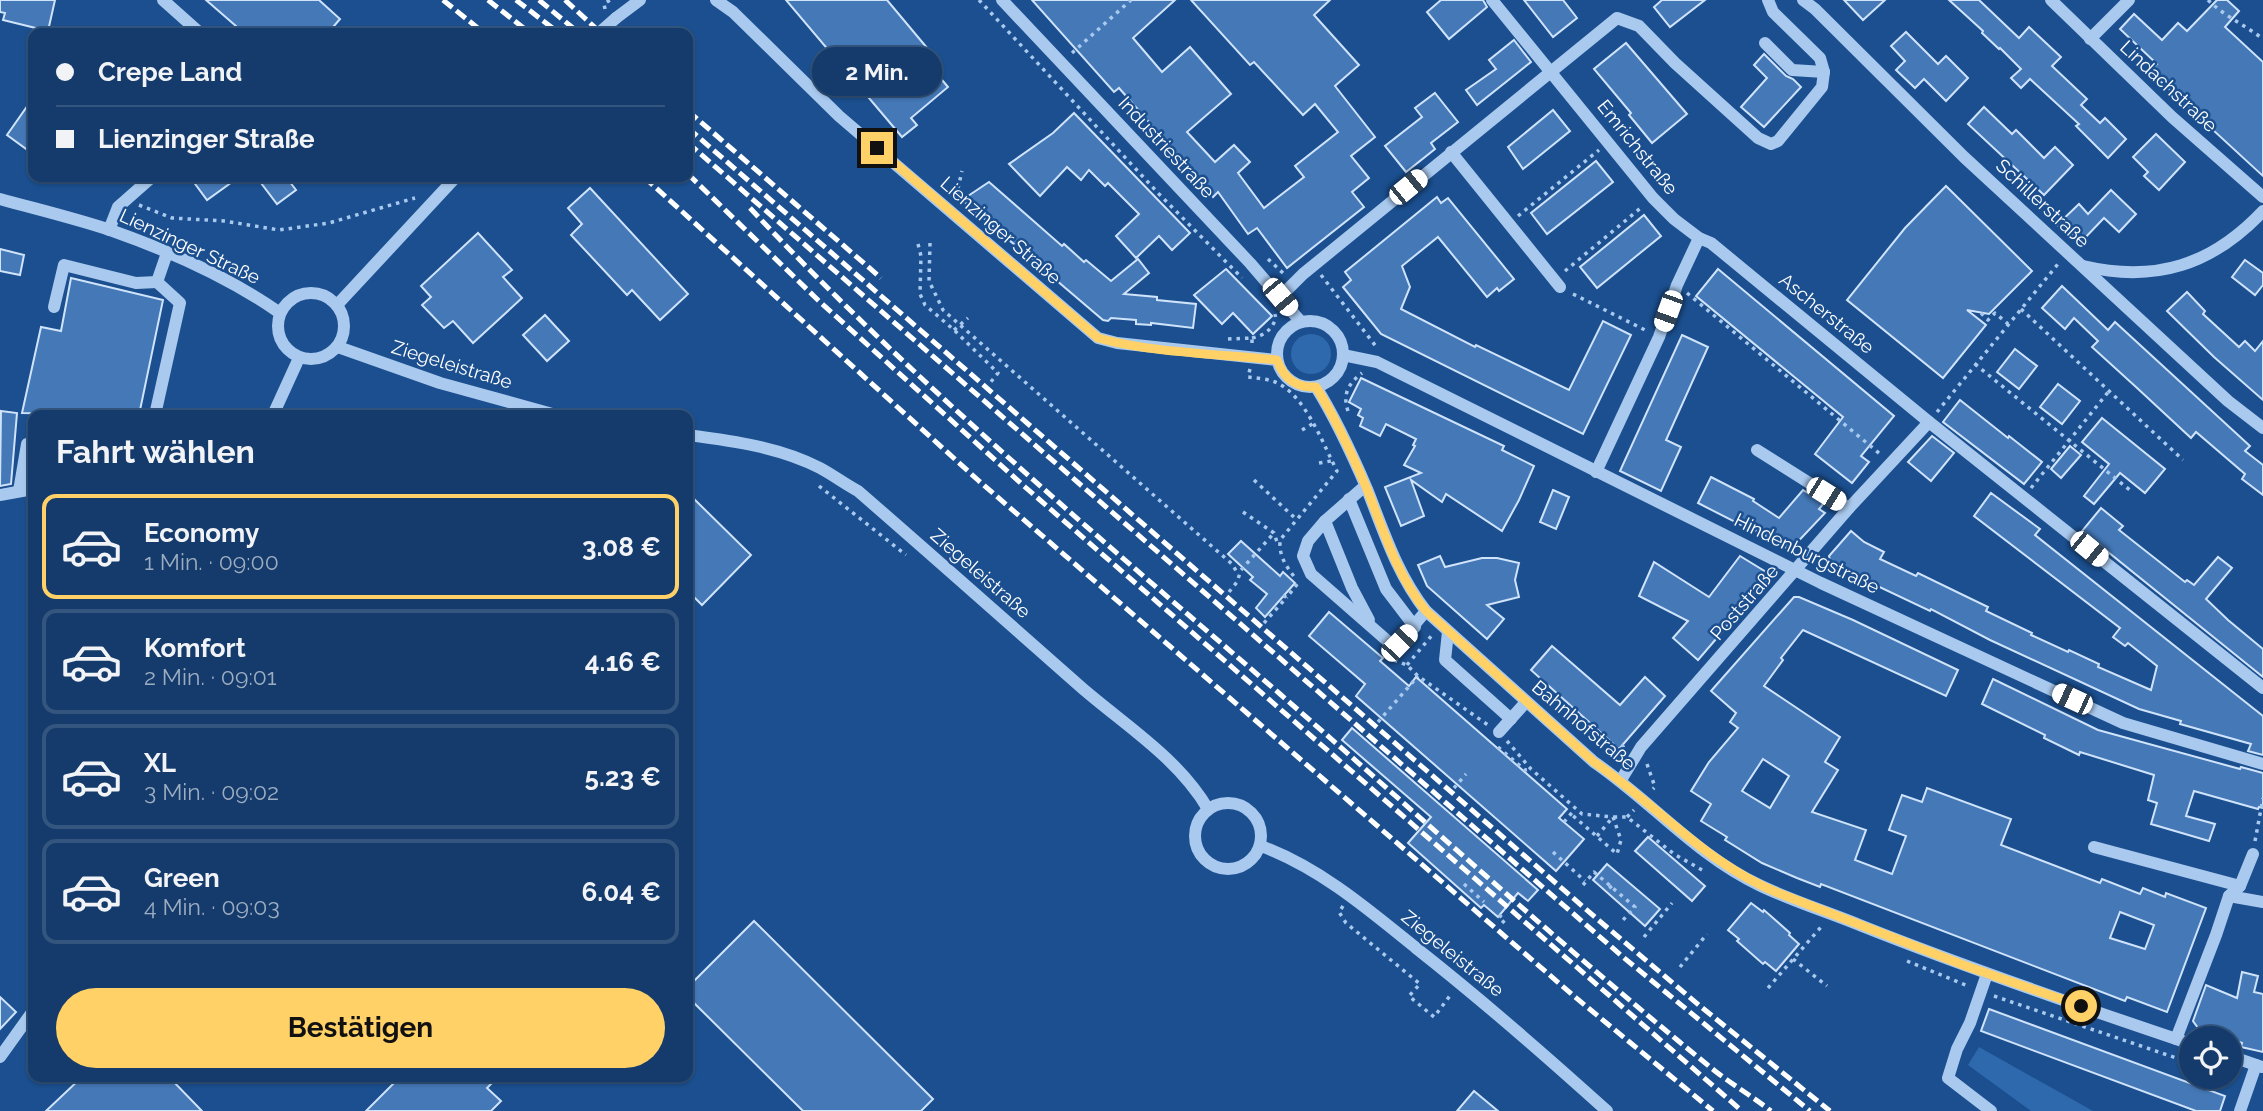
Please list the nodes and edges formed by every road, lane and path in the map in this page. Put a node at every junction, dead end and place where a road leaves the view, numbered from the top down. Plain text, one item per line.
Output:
1 (163, 0) edge
2 (610, 0) edge
3 (640, 0) edge
4 (716, 0) edge
5 (979, 0) edge
6 (1002, 0) edge
7 (1131, 0) edge
8 (1492, 0) edge
9 (1768, 0) edge
10 (1803, 0) edge
11 (2051, 0) edge
12 (2129, 0) edge
13 (2207, 0) edge
14 (604, 4) dead end
15 (194, 28) edge
16 (605, 28) edge
17 (2090, 39) junction
18 (2263, 39) edge
19 (1765, 43) dead end
20 (1070, 55) dead end
21 (1551, 71) junction
22 (1824, 72) junction
23 (1609, 142) junction
24 (1451, 152) junction
25 (962, 172) dead end
26 (146, 182) edge
27 (451, 182) edge
28 (2263, 197) edge
29 (417, 198) dead end
30 (1653, 198) junction
31 (0, 199) edge
32 (127, 199) junction
33 (956, 200) dead end
34 (2263, 211) edge
35 (1508, 223) junction
36 (109, 230) junction
37 (1699, 238) junction
38 (930, 243) dead end
39 (918, 244) dead end
40 (167, 253) junction
41 (2058, 264) dead end
42 (2082, 266) junction
43 (157, 282) junction
44 (1247, 284) dead end
45 (1557, 284) junction
46 (1677, 285) junction
47 (1280, 297) junction
48 (337, 305) junction
49 (54, 307) dead end
50 (2021, 309) junction
51 (1273, 310) dead end
52 (279, 313) junction
53 (1981, 313) dead end
54 (968, 318) dead end
55 (1301, 322) junction
56 (2008, 324) junction
57 (960, 325) junction
58 (954, 330) junction
59 (1658, 337) junction
60 (1252, 338) dead end
61 (338, 347) junction
62 (1343, 355) junction
63 (299, 358) junction
64 (1277, 360) junction
65 (1975, 364) junction
66 (989, 383) dead end
67 (1316, 387) junction
68 (2109, 391) junction
69 (156, 410) edge
70 (275, 410) edge
71 (538, 410) edge
72 (1932, 418) junction
73 (1314, 422) dead end
74 (2263, 428) edge
75 (1302, 430) dead end
76 (693, 436) edge
77 (2069, 441) junction
78 (27, 444) dead end
79 (1757, 450) dead end
80 (2183, 460) dead end
81 (1332, 461) dead end
82 (1319, 463) dead end
83 (1891, 463) junction
84 (1597, 472) junction
85 (2038, 479) dead end
86 (1254, 480) dead end
87 (811, 481) dead end
88 (1365, 486) junction
89 (28, 490) edge
90 (19, 491) junction
91 (2131, 491) dead end
92 (0, 495) edge
93 (1349, 499) junction
94 (1849, 508) junction
95 (1243, 512) dead end
96 (1296, 519) dead end
97 (1325, 521) junction
98 (1275, 533) junction
99 (1279, 550) dead end
100 (912, 559) dead end
101 (1798, 570) junction
102 (1238, 574) junction
103 (1299, 582) dead end
104 (1229, 592) dead end
105 (1426, 611) junction
106 (1264, 623) dead end
107 (1415, 627) junction
108 (1373, 628) junction
109 (1445, 629) junction
110 (1407, 665) dead end
111 (1418, 676) dead end
112 (2263, 688) edge
113 (1526, 702) junction
114 (1511, 719) junction
115 (1378, 722) dead end
116 (1499, 732) dead end
117 (1502, 750) dead end
118 (1637, 753) junction
119 (2263, 764) edge
120 (1531, 768) dead end
121 (1466, 774) dead end
122 (1620, 780) junction
123 (1454, 788) dead end
124 (2263, 798) edge
125 (1644, 801) junction
126 (1208, 808) junction
127 (1571, 814) junction
128 (1564, 822) dead end
129 (2257, 827) dead end
130 (1261, 846) junction
131 (2094, 847) dead end
132 (1553, 852) dead end
133 (2253, 854) dead end
134 (1464, 884) dead end
135 (2240, 886) junction
136 (2229, 896) junction
137 (1485, 902) dead end
138 (2263, 902) edge
139 (1672, 903) dead end
140 (1499, 915) dead end
141 (1623, 920) dead end
142 (1346, 923) dead end
143 (1499, 926) dead end
144 (1821, 927) dead end
145 (1707, 934) dead end
146 (1644, 937) dead end
147 (1793, 958) junction
148 (1680, 967) dead end
149 (1987, 974) junction
150 (1460, 983) junction
151 (1827, 986) dead end
152 (1768, 988) dead end
153 (28, 1018) edge
154 (2176, 1039) junction
155 (2179, 1040) edge
156 (0, 1057) edge
157 (2242, 1060) edge
158 (2259, 1066) edge
159 (1607, 1111) edge
160 (1991, 1111) edge
161 (2240, 1111) edge

1 - 15 street
2 - 14 path
3 - 16 street, bridge
4 - 64 street, Lienzinger Straße
5 - 44 path
6 - 47 street, Industriestraße
7 - 20 path
8 - 21 street, Emrichstraße
9 - 22 street
10 - 42 street, Schillerstraße
11 - 17 street, Lindachstraße
12 - 17 street
13 - 18 path
17 - 28 street, Lindachstraße
19 - 22 street
21 - 22 street
21 - 23 street, Emrichstraße
21 - 24 street
23 - 30 street, Emrichstraße
23 - 35 path
24 - 35 street
24 - 47 street
25 - 33 path
26 - 32 street
27 - 48 street
29 - 32 path
30 - 37 street, Emrichstraße
30 - 45 path
31 - 36 street, Lienzinger Straße
32 - 36 street
34 - 42 street
35 - 45 street
36 - 40 street, Lienzinger Straße
37 - 46 street
37 - 72 street, Ascherstraße
38 - 57 path
39 - 58 path
40 - 43 street
40 - 52 street, Lienzinger Straße
41 - 50 path
42 - 74 street, Schillerstraße
43 - 49 street
43 - 69 street
45 - 59 path
46 - 59 street
46 - 83 path
47 - 55 street, Industriestraße
48 - 52 street
48 - 61 street
50 - 56 path
50 - 68 path
51 - 60 path
52 - 63 street
53 - 56 path
54 - 57 path
55 - 62 street
55 - 64 street
56 - 65 path
57 - 58 path
57 - 102 path
58 - 66 path
59 - 84 street
61 - 63 street
61 - 71 street, Ziegeleistraße
62 - 67 street
62 - 84 street, Hindenburgstraße
63 - 70 street
64 - 67 street
65 - 72 path
65 - 77 path
67 - 88 street, Bahnhofstraße
68 - 77 path
68 - 80 path
72 - 83 street, Poststraße
72 - 112 street, Ascherstraße
73 - 75 path
76 - 126 street, Ziegeleistraße
77 - 85 path
77 - 91 path
78 - 90 street
79 - 94 street
81 - 82 path
83 - 94 street, Poststraße
84 - 101 street, Hindenburgstraße
86 - 96 path
87 - 100 path
88 - 93 street
88 - 105 street, Bahnhofstraße
89 - 90 street
90 - 92 street
93 - 97 street
93 - 107 street
94 - 101 street, Poststraße
95 - 98 path
97 - 108 street
97 - 108 street
98 - 99 path
98 - 102 path
101 - 118 street, Poststraße
101 - 119 street, Hindenburgstraße
102 - 104 path
103 - 106 path
105 - 107 street
105 - 109 street, Bahnhofstraße
107 - 108 street
109 - 110 path
109 - 113 street, Bahnhofstraße
109 - 114 street
111 - 115 path
113 - 114 street
113 - 122 street, Bahnhofstraße
114 - 116 street
117 - 120 path
118 - 122 street, Poststraße
118 - 125 path
121 - 123 path
122 - 125 street, Bahnhofstraße
124 - 129 path
125 - 149 street, Bahnhofstraße
126 - 130 street
126 - 130 street
127 - 127 path
127 - 128 path
130 - 150 street, Ziegeleistraße
131 - 135 street
132 - 141 path
133 - 135 street
134 - 137 path
135 - 136 street
136 - 138 street
136 - 154 street
139 - 146 path
140 - 143 path
142 - 150 path
144 - 147 path
145 - 148 path
147 - 151 path
147 - 152 path
149 - 154 street, Bahnhofstraße
149 - 160 street
150 - 159 street, Ziegeleistraße
153 - 156 street
154 - 155 street, Bahnhofstraße
157 - 158 street
158 - 161 street

